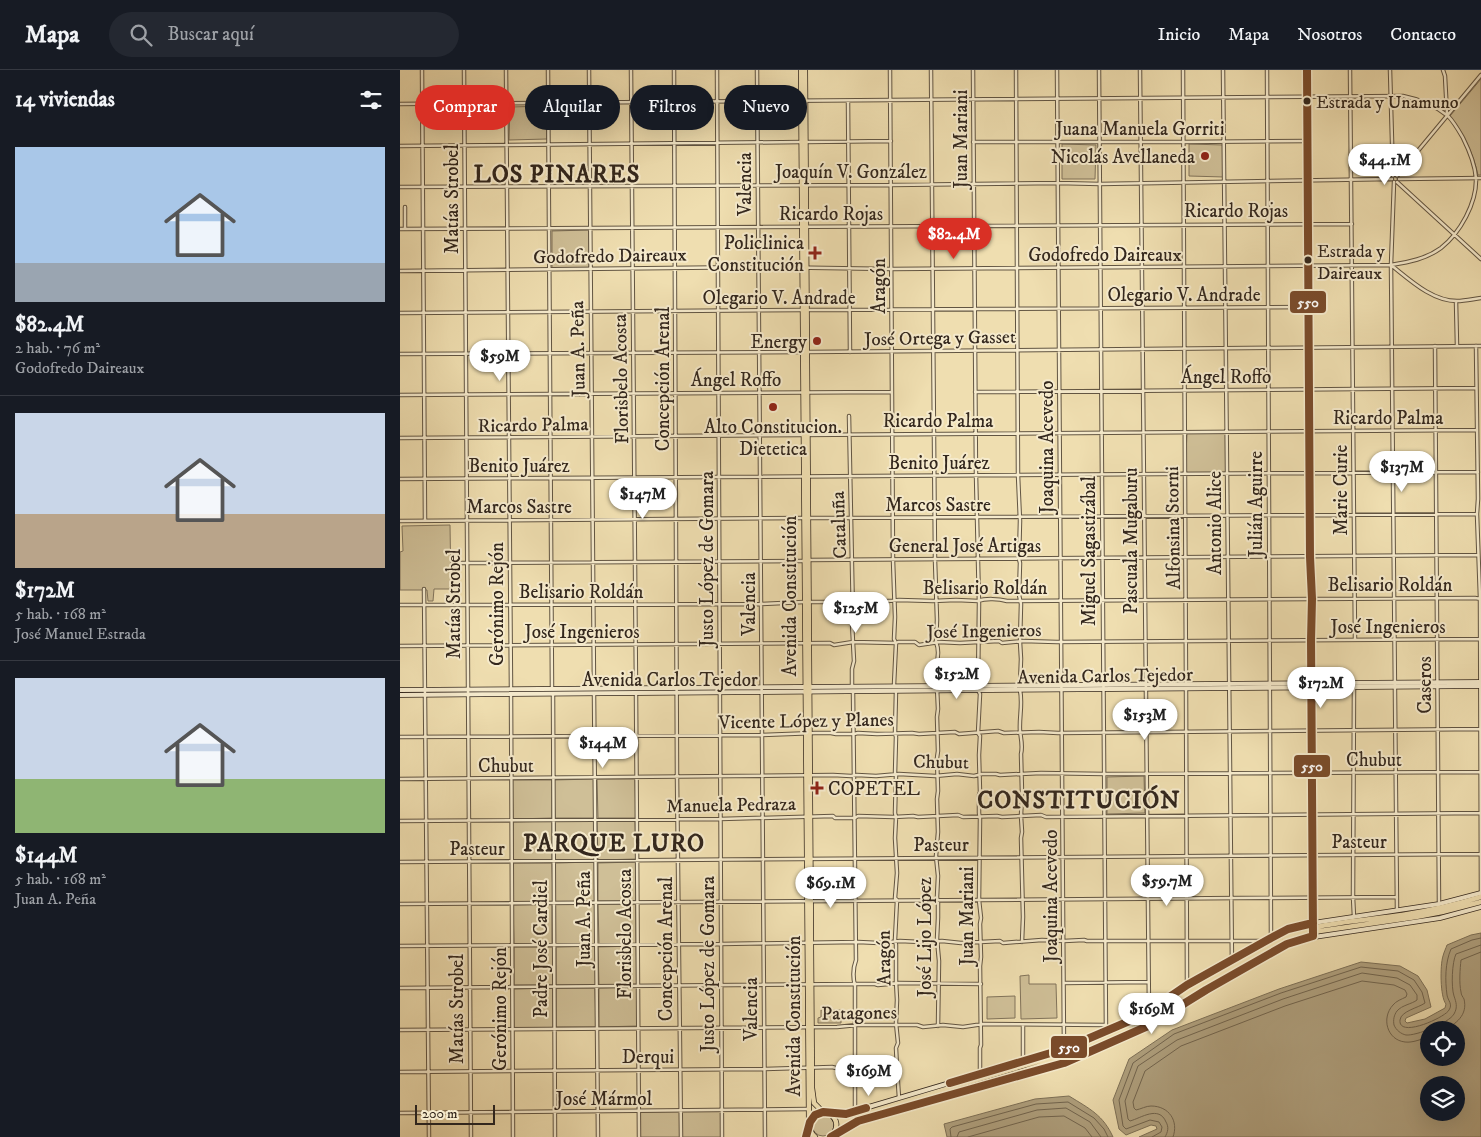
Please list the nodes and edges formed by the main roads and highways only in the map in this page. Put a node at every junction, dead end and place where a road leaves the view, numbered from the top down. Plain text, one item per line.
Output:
1 (801, 70) edge
2 (805, 70) edge
3 (1307, 70) edge
4 (802, 85) edge
5 (804, 85) edge
6 (803, 130) edge
7 (1480, 684) edge
8 (1311, 685) junction
9 (895, 688) junction
10 (807, 689) junction
11 (400, 690) edge
12 (636, 690) junction
13 (721, 690) junction
14 (425, 692) junction
15 (400, 695) edge
16 (1481, 893) edge
17 (1481, 897) edge
18 (1481, 902) edge
19 (1481, 907) edge
20 (1313, 930) junction
21 (1064, 1056) junction
22 (810, 1067) junction
23 (1023, 1068) junction
24 (823, 1112) junction
25 (829, 1113) junction
26 (845, 1114) junction
27 (809, 1125) junction
28 (831, 1136) edge
29 (806, 1137) edge
30 (815, 1137) edge

1 - 4 main road, Avenida Constitución
2 - 5 main road, Avenida Constitución
3 - 8 main road
6 - 10 main road, Avenida Constitución
7 - 8 main road, Avenida Carlos Tejedor
8 - 9 main road, Avenida Carlos Tejedor
8 - 20 main road
9 - 10 main road, Avenida Carlos Tejedor
9 - 10 main road, Avenida Carlos Tejedor
10 - 13 main road, Avenida Carlos Tejedor
10 - 13 main road, Avenida Carlos Tejedor
10 - 22 main road, Avenida Constitución
11 - 14 main road, Avenida Carlos Tejedor
12 - 13 main road, Avenida Carlos Tejedor
12 - 13 main road, Avenida Carlos Tejedor
12 - 14 main road, Avenida Carlos Tejedor
14 - 15 main road, Avenida Carlos Tejedor
16 - 20 main road
17 - 20 main road
18 - 20 main road
19 - 20 main road
20 - 21 main road
20 - 21 main road
21 - 23 main road
21 - 23 main road
22 - 24 main road, Avenida Constitución
22 - 27 main road, Avenida Constitución
23 - 26 main road
23 - 26 main road
23 - 28 main road
24 - 25 main road
24 - 27 main road
25 - 26 main road
25 - 28 main road
27 - 29 main road
27 - 30 main road

